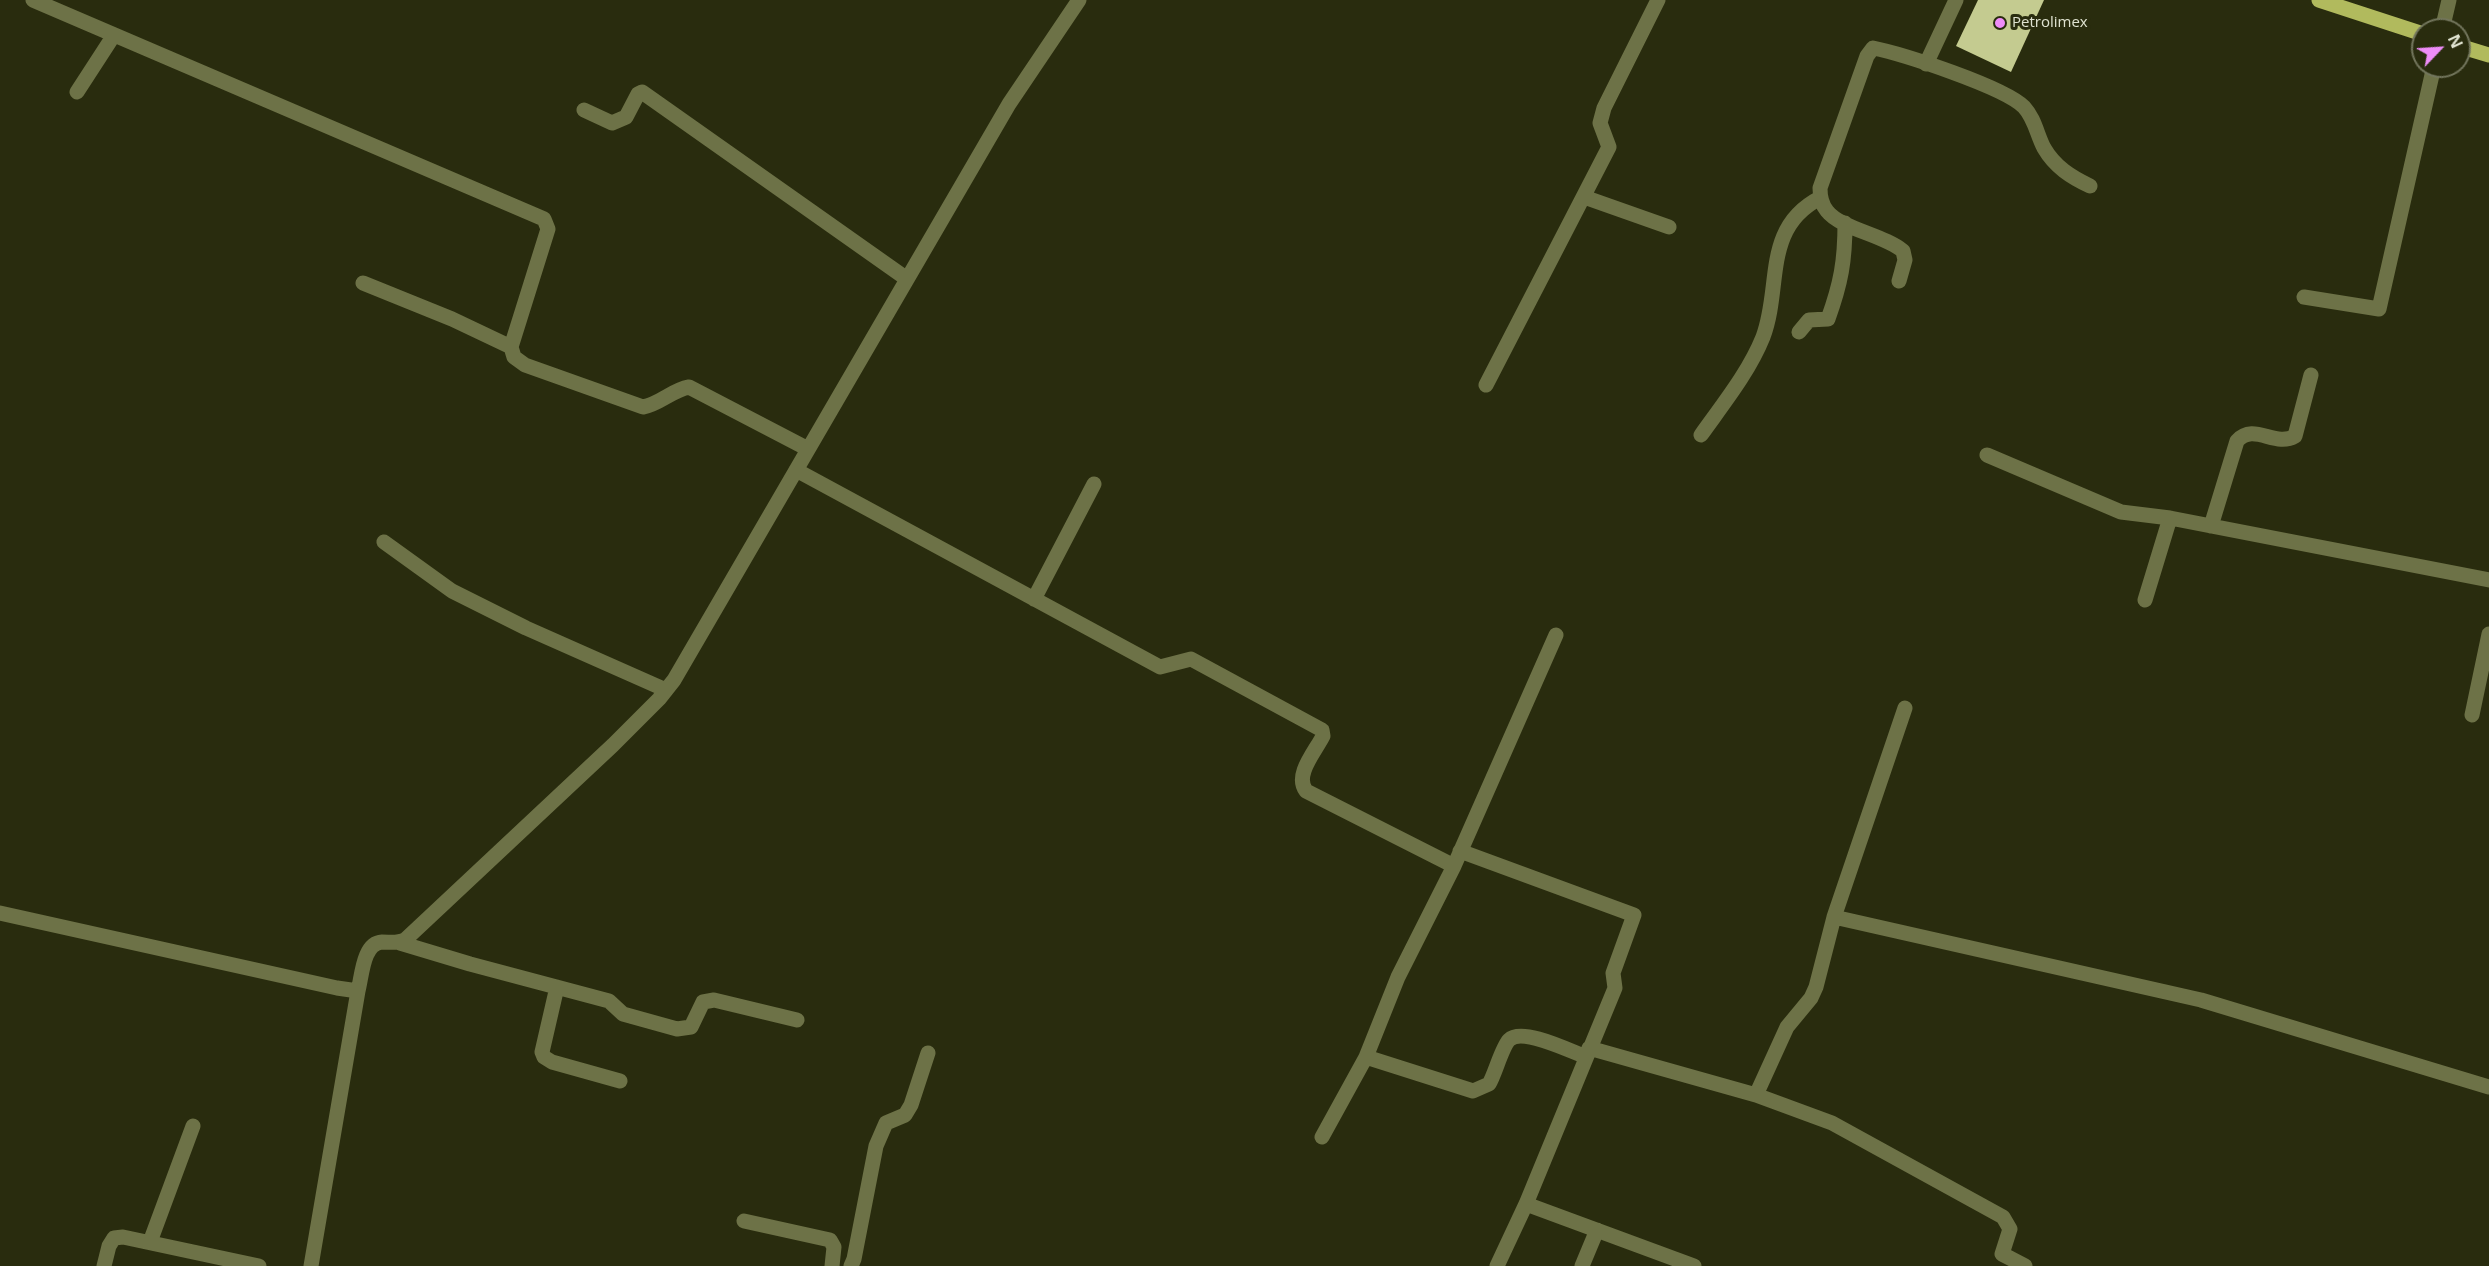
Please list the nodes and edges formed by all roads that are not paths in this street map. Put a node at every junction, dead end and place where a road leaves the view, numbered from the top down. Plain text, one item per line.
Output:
1 (35, 0) edge
2 (1079, 0) edge
3 (1658, 0) edge
4 (1956, 0) edge
5 (2319, 0) edge
6 (2449, 0) edge
7 (2445, 18) edge
8 (2411, 30) edge
9 (114, 35) junction
10 (2471, 50) edge
11 (2489, 55) edge
12 (1926, 64) junction
13 (2431, 78) edge
14 (77, 92) dead end
15 (584, 110) dead end
16 (2090, 186) dead end
17 (1584, 197) junction
18 (1820, 198) junction
19 (1845, 223) junction
20 (1669, 227) dead end
21 (907, 279) junction
22 (1899, 281) dead end
23 (363, 283) dead end
24 (2304, 297) dead end
25 (1799, 332) dead end
26 (511, 347) junction
27 (2311, 375) dead end
28 (1486, 385) dead end
29 (1701, 435) dead end
30 (808, 449) junction
31 (1987, 455) dead end
32 (796, 470) junction
33 (1094, 484) dead end
34 (2170, 518) junction
35 (2211, 526) junction
36 (384, 542) dead end
37 (2489, 580) edge
38 (1034, 599) junction
39 (2145, 600) dead end
40 (1556, 634) dead end
41 (2489, 634) edge
42 (666, 690) junction
43 (1905, 708) dead end
44 (2472, 715) dead end
45 (1460, 851) junction
46 (1454, 866) junction
47 (0, 913) edge
48 (1834, 917) junction
49 (400, 943) junction
50 (557, 987) junction
51 (358, 991) junction
52 (797, 1020) dead end
53 (927, 1053) dead end
54 (1588, 1053) junction
55 (1366, 1057) junction
56 (620, 1081) dead end
57 (2489, 1087) edge
58 (1756, 1095) junction
59 (193, 1126) dead end
60 (1322, 1137) dead end
61 (1526, 1204) junction
62 (744, 1221) dead end
63 (1598, 1230) junction
64 (150, 1242) junction
65 (2000, 1260) edge
66 (104, 1266) edge
67 (259, 1266) edge
68 (311, 1266) edge
69 (832, 1266) edge
70 (851, 1266) edge
71 (1497, 1266) edge
72 (1582, 1266) edge
73 (1694, 1266) edge
74 (2025, 1266) edge

1 - 9 street
2 - 21 street
3 - 17 street
4 - 12 street
5 - 8 main road
6 - 7 street
9 - 14 street
9 - 26 street
10 - 11 main road
12 - 16 street
12 - 18 street
13 - 24 street
15 - 21 street
17 - 20 street
17 - 28 street
18 - 19 street
18 - 29 street
19 - 22 street
19 - 25 street
21 - 30 street
23 - 26 street
26 - 30 street
27 - 35 street
30 - 32 street
31 - 34 street
32 - 38 street
32 - 42 street
33 - 38 street
34 - 35 street
34 - 39 street
35 - 37 street
36 - 42 street
38 - 46 street
40 - 45 street
41 - 44 street
42 - 49 street
43 - 48 street
45 - 46 street
45 - 54 street
46 - 55 street
47 - 51 street
48 - 57 street
48 - 58 street
49 - 50 street
49 - 51 street
50 - 52 street
50 - 56 street
51 - 68 street
53 - 70 street
54 - 55 street
54 - 58 street
54 - 61 street
55 - 60 street
58 - 65 street
59 - 64 street
61 - 63 street
61 - 71 street
62 - 69 street
63 - 72 street
63 - 73 street
64 - 66 street
64 - 67 street
65 - 74 street

